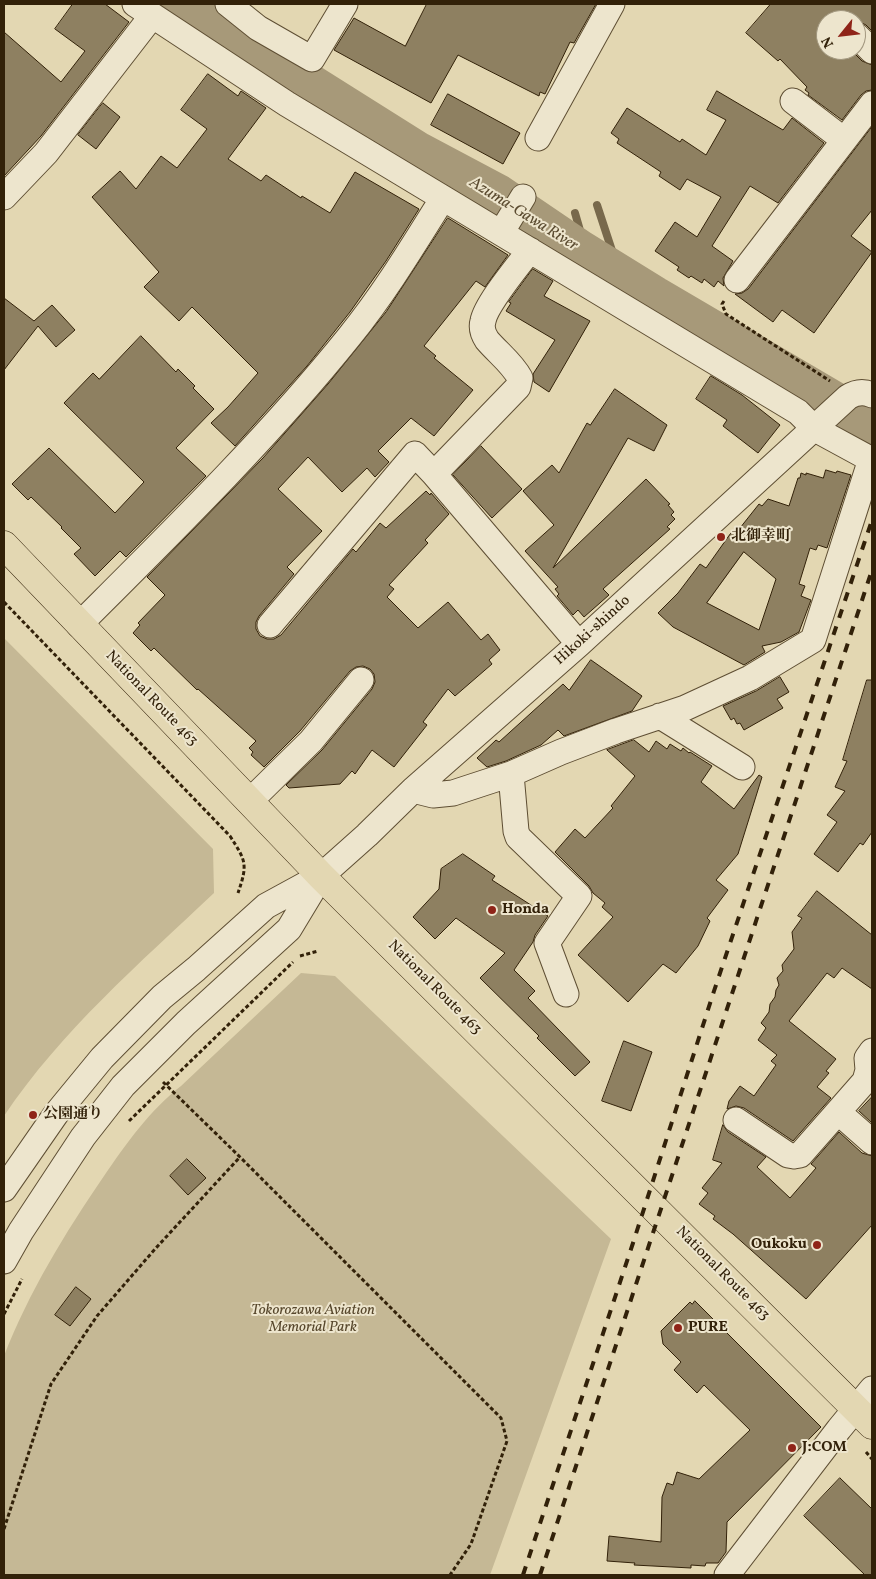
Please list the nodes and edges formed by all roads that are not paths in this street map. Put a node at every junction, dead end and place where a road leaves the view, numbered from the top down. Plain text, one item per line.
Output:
1 (228, 4) edge
2 (346, 4) edge
3 (612, 4) edge
4 (144, 10) edge
5 (793, 101) dead end
6 (872, 104) edge
7 (538, 138) dead end
8 (844, 140) junction
9 (4, 197) edge
10 (523, 197) dead end
11 (442, 198) junction
12 (501, 232) junction
13 (530, 250) junction
14 (737, 280) road end
15 (858, 396) edge
16 (819, 425) junction
17 (872, 460) edge
18 (434, 474) junction
19 (4, 545) edge
20 (270, 624) dead end
21 (79, 625) junction
22 (579, 644) junction
23 (361, 680) dead end
24 (660, 716) junction
25 (742, 767) dead end
26 (511, 774) junction
27 (413, 790) junction
28 (250, 801) junction
29 (322, 876) junction
30 (566, 994) dead end
31 (871, 1065) edge
32 (838, 1112) junction
33 (736, 1120) dead end
34 (872, 1142) edge
35 (4, 1189) edge
36 (4, 1261) edge
37 (867, 1407) edge
38 (727, 1575) edge

1 - 2 street
3 - 7 street
4 - 9 street
4 - 11 street
5 - 8 street
6 - 8 street
8 - 14 street
10 - 12 street
11 - 12 street
11 - 21 street
12 - 13 street
13 - 16 street
13 - 18 street
15 - 16 street, Hikoki-shindo
16 - 17 street
16 - 22 street, Hikoki-shindo
17 - 24 street
18 - 20 street
18 - 22 street
19 - 21 highway, National Route 463
21 - 28 highway, National Route 463
22 - 27 street, Hikoki-shindo
23 - 28 street
24 - 25 street
24 - 26 street
26 - 27 street
26 - 30 street
27 - 29 street, Hikoki-shindo
28 - 29 highway, National Route 463
29 - 35 street
29 - 36 street
29 - 37 highway, National Route 463
31 - 32 street
32 - 33 street
32 - 34 street
37 - 38 street

